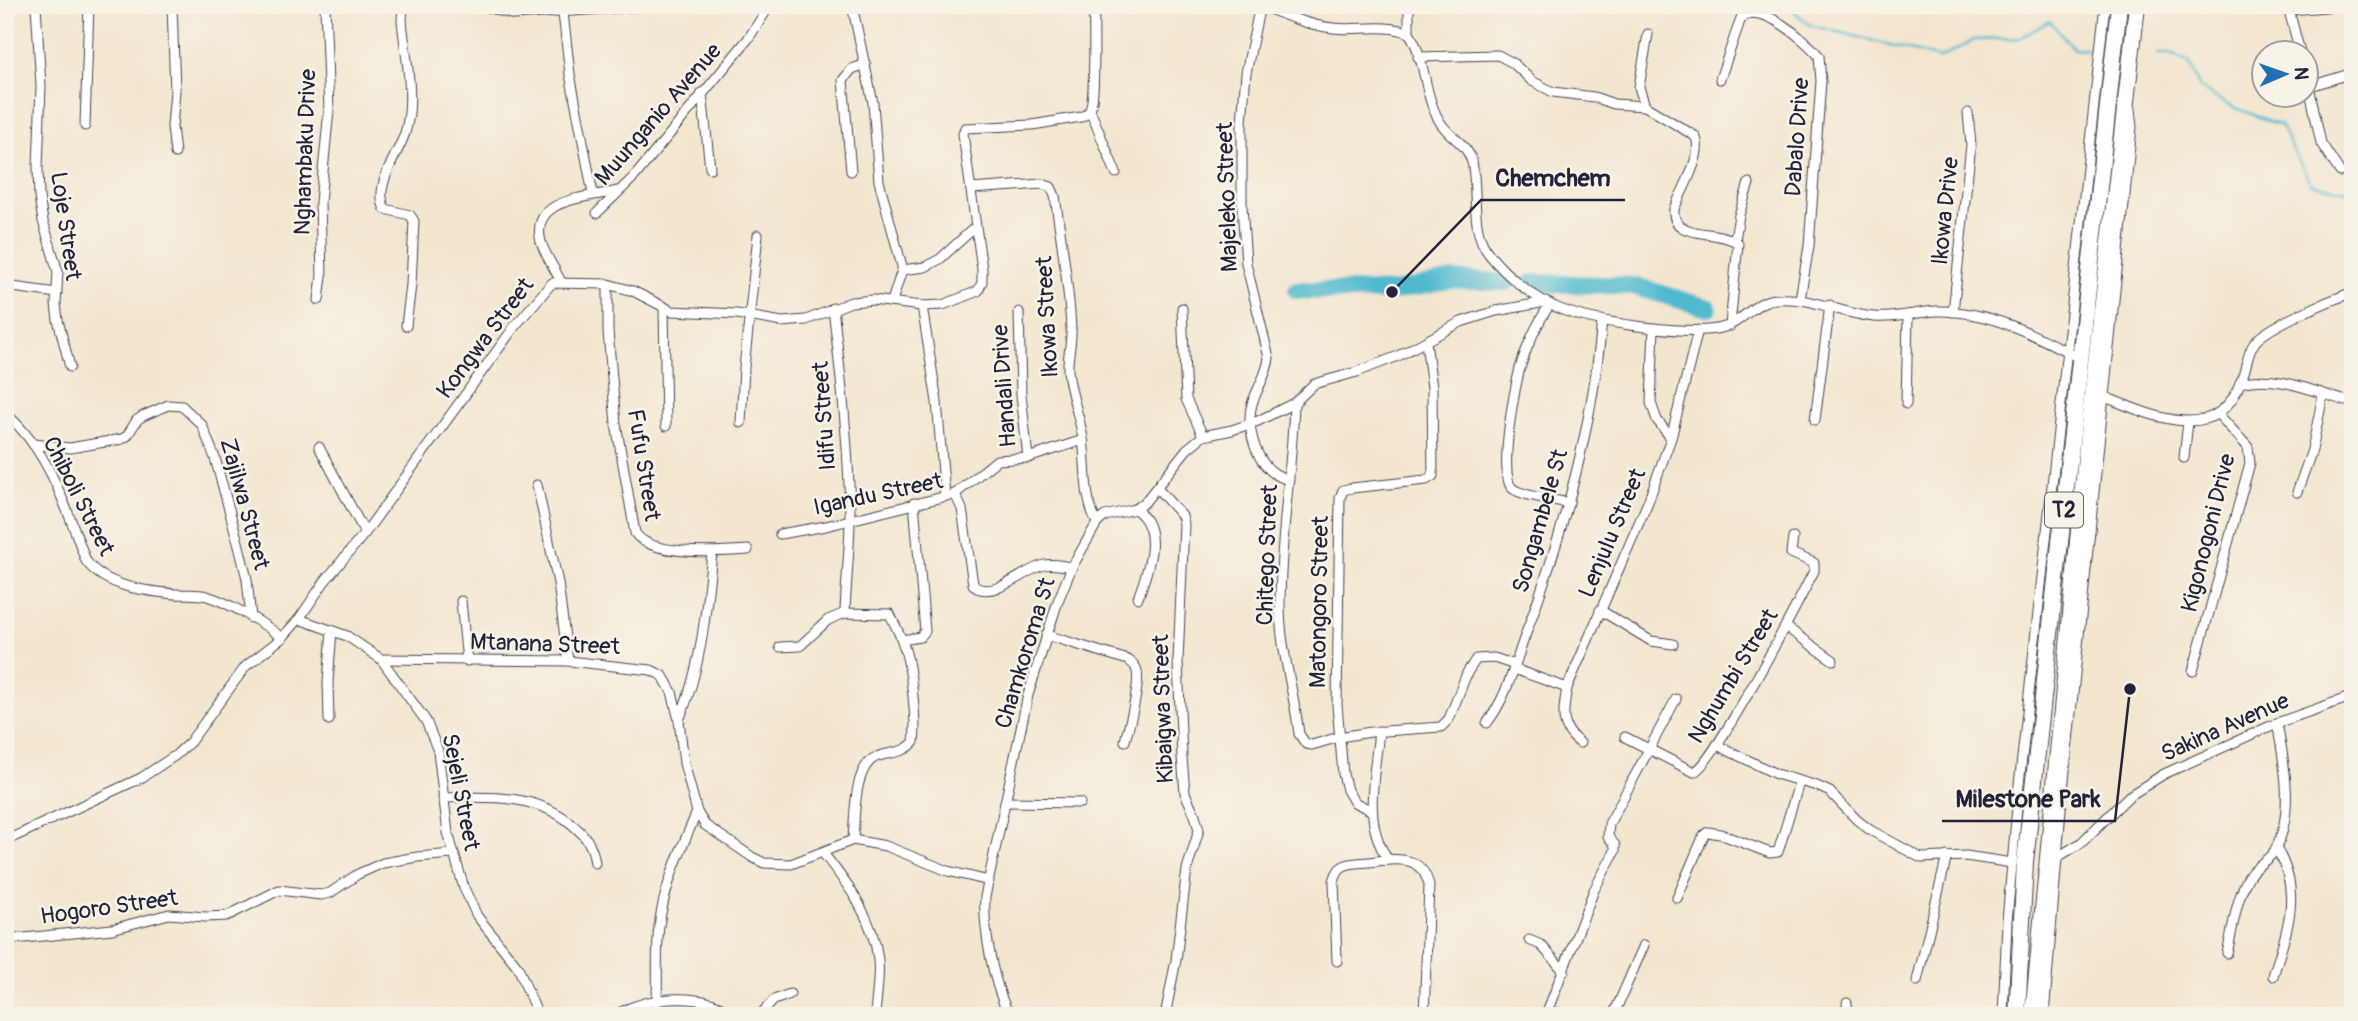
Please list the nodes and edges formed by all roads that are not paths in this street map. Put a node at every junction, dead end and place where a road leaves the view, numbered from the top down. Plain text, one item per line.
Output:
1 (36, 5) edge
2 (89, 5) edge
3 (172, 5) edge
4 (325, 5) edge
5 (403, 5) edge
6 (662, 5) edge
7 (770, 5) edge
8 (852, 5) edge
9 (1094, 5) edge
10 (1260, 5) edge
11 (1409, 5) edge
12 (2105, 5) edge
13 (2119, 5) edge
14 (2137, 5) edge
15 (2353, 5) edge
16 (485, 6) edge
17 (644, 6) edge
18 (2288, 7) edge
19 (563, 13) junction
20 (1409, 33) junction
21 (1648, 34) dead end
22 (2296, 38) edge
23 (1418, 57) junction
24 (866, 64) junction
25 (2353, 73) edge
26 (1720, 79) dead end
27 (2320, 83) edge
28 (2127, 87) junction
29 (702, 93) junction
30 (1645, 106) junction
31 (2313, 108) edge
32 (1090, 110) junction
33 (1968, 113) dead end
34 (85, 126) dead end
35 (175, 153) dead end
36 (710, 168) dead end
37 (851, 171) dead end
38 (2340, 172) dead end
39 (1116, 173) dead end
40 (1749, 183) dead end
41 (971, 190) junction
42 (619, 191) junction
43 (593, 194) junction
44 (597, 213) dead end
45 (2104, 216) junction
46 (974, 228) junction
47 (758, 235) dead end
48 (1735, 240) junction
49 (903, 270) junction
50 (561, 282) junction
51 (608, 284) junction
52 (5, 286) edge
53 (2353, 292) edge
54 (57, 293) junction
55 (2096, 297) junction
56 (1800, 299) junction
57 (320, 300) dead end
58 (892, 301) junction
59 (1548, 303) junction
60 (1830, 305) junction
61 (922, 306) junction
62 (664, 307) junction
63 (1182, 308) dead end
64 (833, 309) junction
65 (1019, 312) dead end
66 (1953, 312) junction
67 (750, 316) junction
68 (1908, 316) junction
69 (1602, 320) junction
70 (406, 326) dead end
71 (1730, 326) junction
72 (1654, 328) junction
73 (1698, 330) junction
74 (1426, 342) junction
75 (2075, 355) junction
76 (70, 368) dead end
77 (2241, 383) junction
78 (2323, 395) junction
79 (2105, 397) junction
80 (1294, 403) junction
81 (2353, 403) edge
82 (1906, 404) dead end
83 (5, 413) edge
84 (2219, 415) junction
85 (1815, 420) dead end
86 (2188, 422) junction
87 (741, 423) dead end
88 (1249, 424) junction
89 (666, 426) dead end
90 (1203, 436) junction
91 (1671, 438) junction
92 (1083, 440) junction
93 (33, 444) junction
94 (319, 447) dead end
95 (1028, 458) junction
96 (2184, 458) dead end
97 (1289, 481) junction
98 (537, 485) dead end
99 (1157, 488) junction
100 (2297, 492) dead end
101 (950, 495) junction
102 (914, 503) junction
103 (1569, 503) junction
104 (1135, 509) junction
105 (850, 520) junction
106 (1097, 523) junction
107 (365, 533) junction
108 (780, 534) dead end
109 (1793, 538) dead end
110 (748, 550) dead end
111 (712, 553) junction
112 (1072, 567) junction
113 (1138, 598) dead end
114 (461, 601) dead end
115 (1600, 610) junction
116 (845, 613) junction
117 (251, 618) junction
118 (299, 619) junction
119 (1786, 627) junction
120 (332, 630) junction
121 (1046, 635) junction
122 (282, 638) junction
123 (902, 640) junction
124 (1674, 644) dead end
125 (779, 647) dead end
126 (381, 659) junction
127 (1833, 660) dead end
128 (467, 661) junction
129 (568, 661) junction
130 (1514, 667) junction
131 (2193, 671) dead end
132 (1567, 688) junction
133 (2353, 696) edge
134 (1676, 699) dead end
135 (329, 720) dead end
136 (679, 720) junction
137 (1487, 723) dead end
138 (2277, 723) junction
139 (1379, 731) junction
140 (1339, 737) junction
141 (1625, 737) dead end
142 (1125, 741) dead end
143 (1580, 743) dead end
144 (1717, 745) junction
145 (1648, 750) junction
146 (1799, 783) junction
147 (443, 798) junction
148 (1006, 802) junction
149 (1080, 803) dead end
150 (1373, 811) junction
151 (697, 813) junction
152 (853, 840) junction
153 (5, 841) edge
154 (2276, 848) junction
155 (823, 853) junction
156 (453, 854) junction
157 (1947, 856) junction
158 (2056, 858) junction
159 (1388, 859) junction
160 (595, 863) dead end
161 (2012, 863) junction
162 (989, 881) junction
163 (1677, 898) dead end
164 (5, 940) edge
165 (1530, 940) dead end
166 (1644, 944) dead end
167 (2227, 953) dead end
168 (1337, 961) dead end
169 (1564, 971) junction
170 (2273, 976) dead end
171 (1917, 981) dead end
172 (790, 994) dead end
173 (657, 1002) junction
174 (1847, 1003) dead end
175 (1547, 1012) junction
176 (538, 1016) edge
177 (614, 1016) edge
178 (735, 1016) edge
179 (759, 1016) edge
180 (875, 1016) edge
181 (1010, 1016) edge
182 (1165, 1016) edge
183 (1424, 1016) edge
184 (1534, 1016) edge
185 (1588, 1016) edge
186 (1613, 1016) edge
187 (1848, 1016) edge
188 (2003, 1016) edge
189 (2017, 1016) edge
190 (2033, 1016) edge
191 (2043, 1016) edge

1 - 54 street, Loje Street
2 - 34 street
3 - 35 street
4 - 57 street, Nghambaku Drive
5 - 70 street
6 - 17 street
7 - 29 street, Muunganio Avenue
8 - 24 street
9 - 32 street
10 - 20 street
10 - 88 street, Majeleko Street
11 - 20 street
12 - 75 street
13 - 45 highway, T2
14 - 28 highway, T2
15 - 18 street
16 - 19 street
17 - 19 street
18 - 22 street
19 - 43 street
20 - 23 street
21 - 30 street
23 - 30 street
23 - 59 street
24 - 37 street
24 - 49 street
25 - 27 street
26 - 56 street, Dabalo Drive
28 - 45 highway, T2
28 - 79 street
29 - 36 street
29 - 42 street, Muunganio Avenue
30 - 48 street
31 - 38 street
32 - 39 street
32 - 41 street, Kongwa Street
33 - 66 street, Ikowa Drive
40 - 48 street
41 - 46 street, Kongwa Street
41 - 92 street, Ikowa Street
42 - 43 street
42 - 44 street, Muunganio Avenue
43 - 50 street
45 - 55 highway, T2
46 - 49 street
46 - 61 street, Kongwa Street
47 - 67 street
48 - 71 street
49 - 58 street
50 - 51 street, Kongwa Street
50 - 107 street, Kongwa Street
51 - 62 street, Kongwa Street
51 - 111 street, Fufu Street
52 - 54 street
53 - 77 street
54 - 76 street, Loje Street
55 - 75 highway, T2
55 - 190 highway, T2
56 - 60 street
56 - 71 street
58 - 61 street, Kongwa Street
58 - 64 street, Kongwa Street
59 - 69 street
59 - 74 street
59 - 103 street
60 - 68 street
60 - 85 street
61 - 101 street
62 - 67 street, Kongwa Street
62 - 89 street
63 - 90 street
64 - 67 street, Kongwa Street
64 - 105 street, Idifu Street
65 - 95 street, Handali Drive
66 - 68 street
66 - 75 street
67 - 87 street
68 - 82 street
69 - 72 street
69 - 103 street, Songambele St
71 - 73 street
72 - 73 street
72 - 91 street
73 - 91 street, Lenjulu Street
74 - 80 street
74 - 140 street, Matongoro Street
75 - 161 street
75 - 189 highway, T2
77 - 78 street
77 - 84 street
78 - 81 street
78 - 100 street
79 - 86 street
79 - 158 street
80 - 88 street
80 - 97 street, Chitego Street
83 - 93 street, Chiboli Street
84 - 86 street
84 - 131 street, Kigonogoni Drive
86 - 96 street
88 - 90 street
88 - 97 street
90 - 99 street
91 - 115 street, Lenjulu Street
92 - 95 street
92 - 106 street, Ikowa Street
93 - 117 street, Chiboli Street
93 - 117 street, Zajilwa Street
94 - 107 street
95 - 101 street
97 - 140 street, Chitego Street
98 - 129 street
99 - 104 street
99 - 182 street, Kibaigwa Street
101 - 102 street, Igandu Street
101 - 112 street, Igandu Street
102 - 105 street, Igandu Street
102 - 123 street
103 - 130 street, Songambele St
104 - 106 street
104 - 113 street
105 - 108 street, Igandu Street
105 - 116 street, Idifu Street
106 - 112 street, Chamkoroma St
107 - 118 street, Kongwa Street
109 - 119 street, Nghumbi Street
110 - 111 street, Fufu Street
111 - 136 street
112 - 121 street, Chamkoroma St
114 - 128 street
115 - 124 street
115 - 132 street, Lenjulu Street
116 - 123 street
116 - 125 street
117 - 122 street, Chiboli Street
118 - 120 street, Sejeli Street
118 - 122 street, Kongwa Street
119 - 127 street
119 - 144 street, Nghumbi Street
120 - 126 street, Sejeli Street
120 - 135 street
121 - 142 street
121 - 148 street, Chamkoroma St
122 - 153 street, Kongwa Street
123 - 152 street
126 - 128 street, Mtanana Street
126 - 147 street, Sejeli Street
128 - 129 street, Mtanana Street
129 - 136 street, Mtanana Street
130 - 132 street
130 - 137 street, Songambele St
130 - 139 street, Chitego Street
132 - 143 street, Lenjulu Street
133 - 138 street, Sakina Avenue
134 - 145 street
136 - 151 street, Mtanana Street
138 - 154 street
138 - 158 street, Sakina Avenue
139 - 140 street, Chitego Street
139 - 150 street
140 - 150 street
141 - 145 street, Nghumbi Street
144 - 145 street, Nghumbi Street
144 - 146 street
145 - 169 street
146 - 157 street
146 - 163 street
147 - 156 street, Sejeli Street
147 - 160 street
148 - 149 street
148 - 162 street, Chamkoroma St
150 - 159 street
151 - 155 street
151 - 173 street
152 - 155 street
152 - 162 street
154 - 167 street
154 - 170 street
155 - 180 street
156 - 164 street, Hogoro Street
156 - 176 street, Sejeli Street
157 - 161 street
157 - 171 street
158 - 191 street
159 - 168 street
159 - 183 street
161 - 188 street
162 - 181 street, Chamkoroma St
165 - 169 street
166 - 186 street
169 - 175 street
172 - 179 street
173 - 177 street
173 - 178 street
174 - 187 street
175 - 184 street
175 - 185 street

